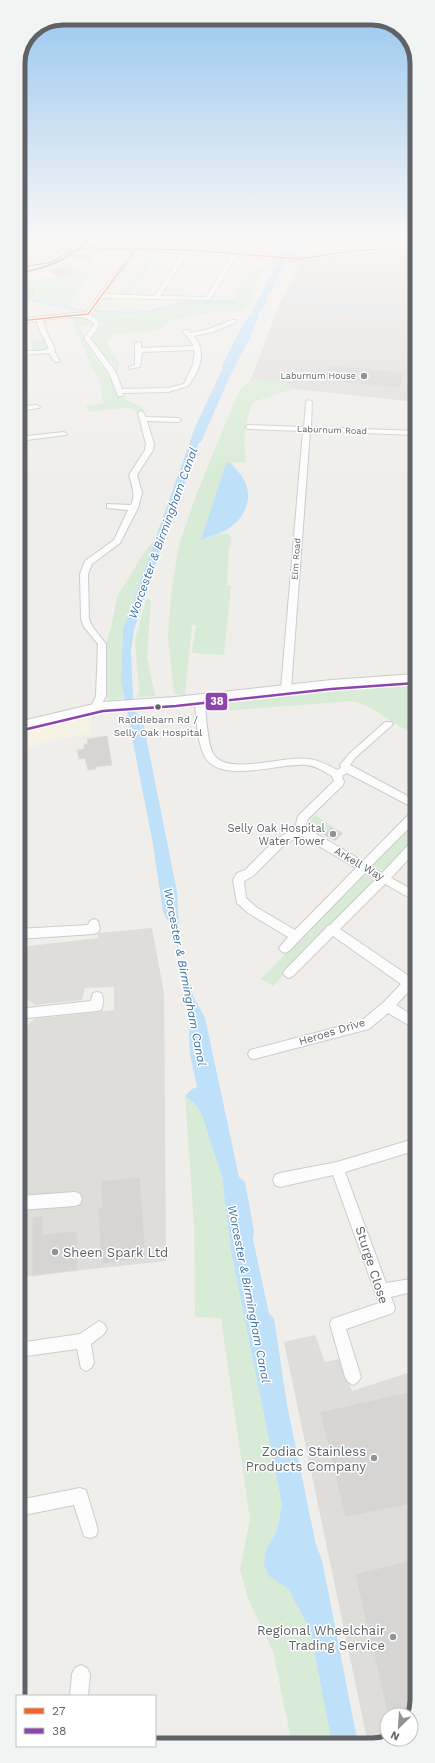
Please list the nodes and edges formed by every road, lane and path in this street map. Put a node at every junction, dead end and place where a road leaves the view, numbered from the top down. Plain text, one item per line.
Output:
1 (62, 316) edge
2 (91, 316) edge
3 (40, 319) junction
4 (25, 320) edge
5 (234, 321) dead end
6 (129, 343) dead end
7 (139, 345) junction
8 (197, 348) junction
9 (51, 351) junction
10 (25, 353) edge
11 (57, 362) dead end
12 (131, 368) dead end
13 (309, 402) dead end
14 (37, 407) dead end
15 (25, 408) edge
16 (174, 418) dead end
17 (248, 427) dead end
18 (307, 429) junction
19 (410, 433) edge
20 (64, 434) dead end
21 (25, 438) edge
22 (108, 507) dead end
23 (134, 508) junction
24 (410, 679) edge
25 (286, 689) junction
26 (199, 698) junction
27 (96, 707) junction
28 (25, 724) edge
29 (388, 724) dead end
30 (347, 769) junction
31 (337, 774) junction
32 (410, 803) edge
33 (410, 819) edge
34 (300, 830) junction
35 (410, 850) edge
36 (363, 866) junction
37 (384, 878) junction
38 (410, 894) edge
39 (94, 924) dead end
40 (331, 929) junction
41 (25, 934) edge
42 (296, 936) junction
43 (284, 948) dead end
44 (289, 973) dead end
45 (410, 977) edge
46 (410, 983) edge
47 (96, 998) dead end
48 (388, 1006) junction
49 (25, 1013) edge
50 (410, 1023) edge
51 (254, 1054) dead end
52 (410, 1146) edge
53 (337, 1168) junction
54 (280, 1180) dead end
55 (75, 1199) dead end
56 (25, 1203) edge
57 (410, 1286) edge
58 (383, 1290) junction
59 (99, 1329) dead end
60 (83, 1341) junction
61 (25, 1349) edge
62 (86, 1363) dead end
63 (353, 1377) dead end
64 (25, 1507) edge
65 (90, 1530) dead end
66 (81, 1674) dead end
67 (79, 1695) edge

1 - 3 street
2 - 8 street
3 - 4 street
3 - 9 street
5 - 8 street
6 - 7 street
7 - 8 street
7 - 12 street
9 - 10 street
9 - 11 street
13 - 18 street, Elm Road
14 - 15 street
16 - 23 street
17 - 18 street, Laburnum Road
18 - 19 street, Laburnum Road
18 - 25 street, Elm Road
20 - 21 street
22 - 23 street
23 - 27 street
24 - 25 street
25 - 26 street
26 - 27 street
26 - 31 street
27 - 28 street
29 - 30 street
30 - 31 street
30 - 32 street
31 - 34 street
33 - 36 street
34 - 36 street, Arkell Way
34 - 42 street
35 - 37 street
36 - 37 street, Arkell Way
36 - 42 street
37 - 38 street, Arkell Way
37 - 40 street
39 - 41 street
40 - 44 street
40 - 45 street
42 - 43 street
46 - 48 street, Heroes Drive
47 - 49 street
48 - 50 street
48 - 51 street, Heroes Drive
52 - 53 street
53 - 54 street
53 - 58 street, Sturge Close
55 - 56 street
57 - 58 street
58 - 63 street, Sturge Close
59 - 60 street
60 - 61 street
60 - 62 street
64 - 65 street
66 - 67 street

